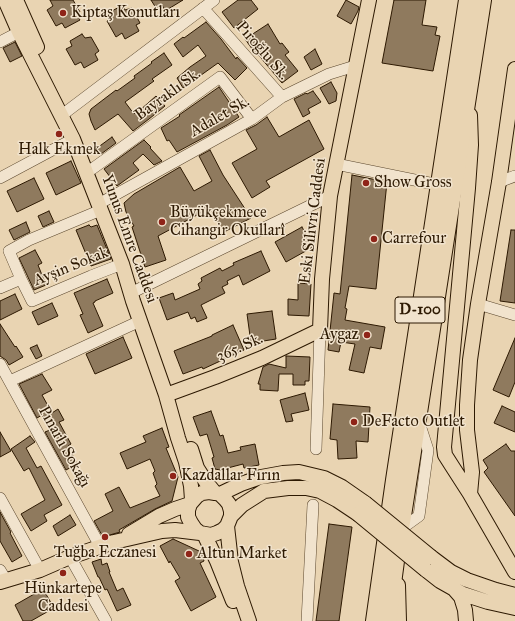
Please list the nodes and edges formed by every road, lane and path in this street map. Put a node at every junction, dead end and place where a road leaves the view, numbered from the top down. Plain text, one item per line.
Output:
1 (5, 0) edge
2 (16, 0) edge
3 (214, 0) edge
4 (467, 0) edge
5 (483, 0) edge
6 (365, 2) edge
7 (203, 8) junction
8 (19, 32) junction
9 (0, 42) edge
10 (355, 66) junction
11 (515, 69) edge
12 (470, 85) junction
13 (282, 97) junction
14 (66, 112) junction
15 (252, 119) junction
16 (73, 139) junction
17 (336, 164) junction
18 (92, 169) junction
19 (515, 176) edge
20 (0, 178) edge
21 (499, 182) junction
22 (439, 184) junction
23 (330, 196) junction
24 (103, 206) junction
25 (122, 264) junction
26 (21, 279) junction
27 (0, 288) edge
28 (137, 290) junction
29 (478, 304) junction
30 (515, 315) edge
31 (140, 320) junction
32 (320, 330) junction
33 (0, 364) edge
34 (10, 381) junction
35 (169, 394) junction
36 (316, 449) dead end
37 (217, 493) junction
38 (470, 494) junction
39 (0, 498) edge
40 (191, 502) junction
41 (313, 505) dead end
42 (361, 508) junction
43 (229, 521) junction
44 (202, 533) junction
45 (114, 542) junction
46 (100, 546) junction
47 (70, 557) junction
48 (396, 561) junction
49 (40, 570) junction
50 (515, 572) edge
51 (2, 577) edge
52 (453, 588) junction
53 (515, 595) edge
54 (515, 608) edge
55 (106, 621) edge
56 (240, 621) edge
57 (249, 621) edge
58 (307, 621) edge
59 (374, 621) edge
60 (388, 621) edge
61 (399, 621) edge
62 (466, 621) edge

1 - 8 main road, Yunus Emre Caddesi
2 - 14 main road
3 - 7 street
4 - 22 highway, D-100
5 - 12 highway, D-100
6 - 10 main road, Eski Silivri Caddesi
7 - 13 street, Piroğlu Sk.
7 - 14 street
8 - 9 street
8 - 16 main road, Yunus Emre Caddesi
10 - 13 street, Adalet Sk.
10 - 17 main road, Eski Silivri Caddesi
11 - 21 main road
12 - 38 main road
12 - 48 highway, D-100
13 - 15 street, Adalet Sk.
14 - 18 main road
15 - 18 street, Bayraklı Sk.
15 - 24 street, Adalet Sk.
16 - 20 street
16 - 24 main road, Yunus Emre Caddesi
17 - 22 street
17 - 23 main road, Eski Silivri Caddesi
18 - 24 main road
19 - 21 street
21 - 29 main road
22 - 59 highway, D-100
23 - 28 street
23 - 32 main road, Eski Silivri Caddesi
24 - 25 main road, Yunus Emre Caddesi
24 - 26 street, Adalet Sk.
24 - 28 main road
25 - 26 street, Ayşin Sokak
25 - 31 main road, Yunus Emre Caddesi
26 - 27 street
28 - 35 main road
29 - 30 street
29 - 38 main road
31 - 34 street
31 - 35 main road, Yunus Emre Caddesi
32 - 35 main road, 365. Sk.
32 - 36 street, Eski Silivri Caddesi
33 - 34 street, Pınarlı Sokağı
34 - 46 street, Pınarlı Sokağı
35 - 37 main road
35 - 40 main road, Yunus Emre Caddesi
37 - 40 main road
37 - 42 main road
37 - 43 main road
38 - 50 main road
39 - 49 street
40 - 44 main road
40 - 45 main road
41 - 58 street
42 - 43 main road
42 - 52 main road, bridge
42 - 53 main road, bridge
43 - 44 main road
43 - 57 main road
44 - 45 main road
44 - 56 main road
45 - 46 main road
46 - 47 main road
47 - 49 main road
47 - 55 street
48 - 60 highway, D-100
48 - 61 main road
49 - 51 main road
52 - 54 main road
52 - 62 main road

